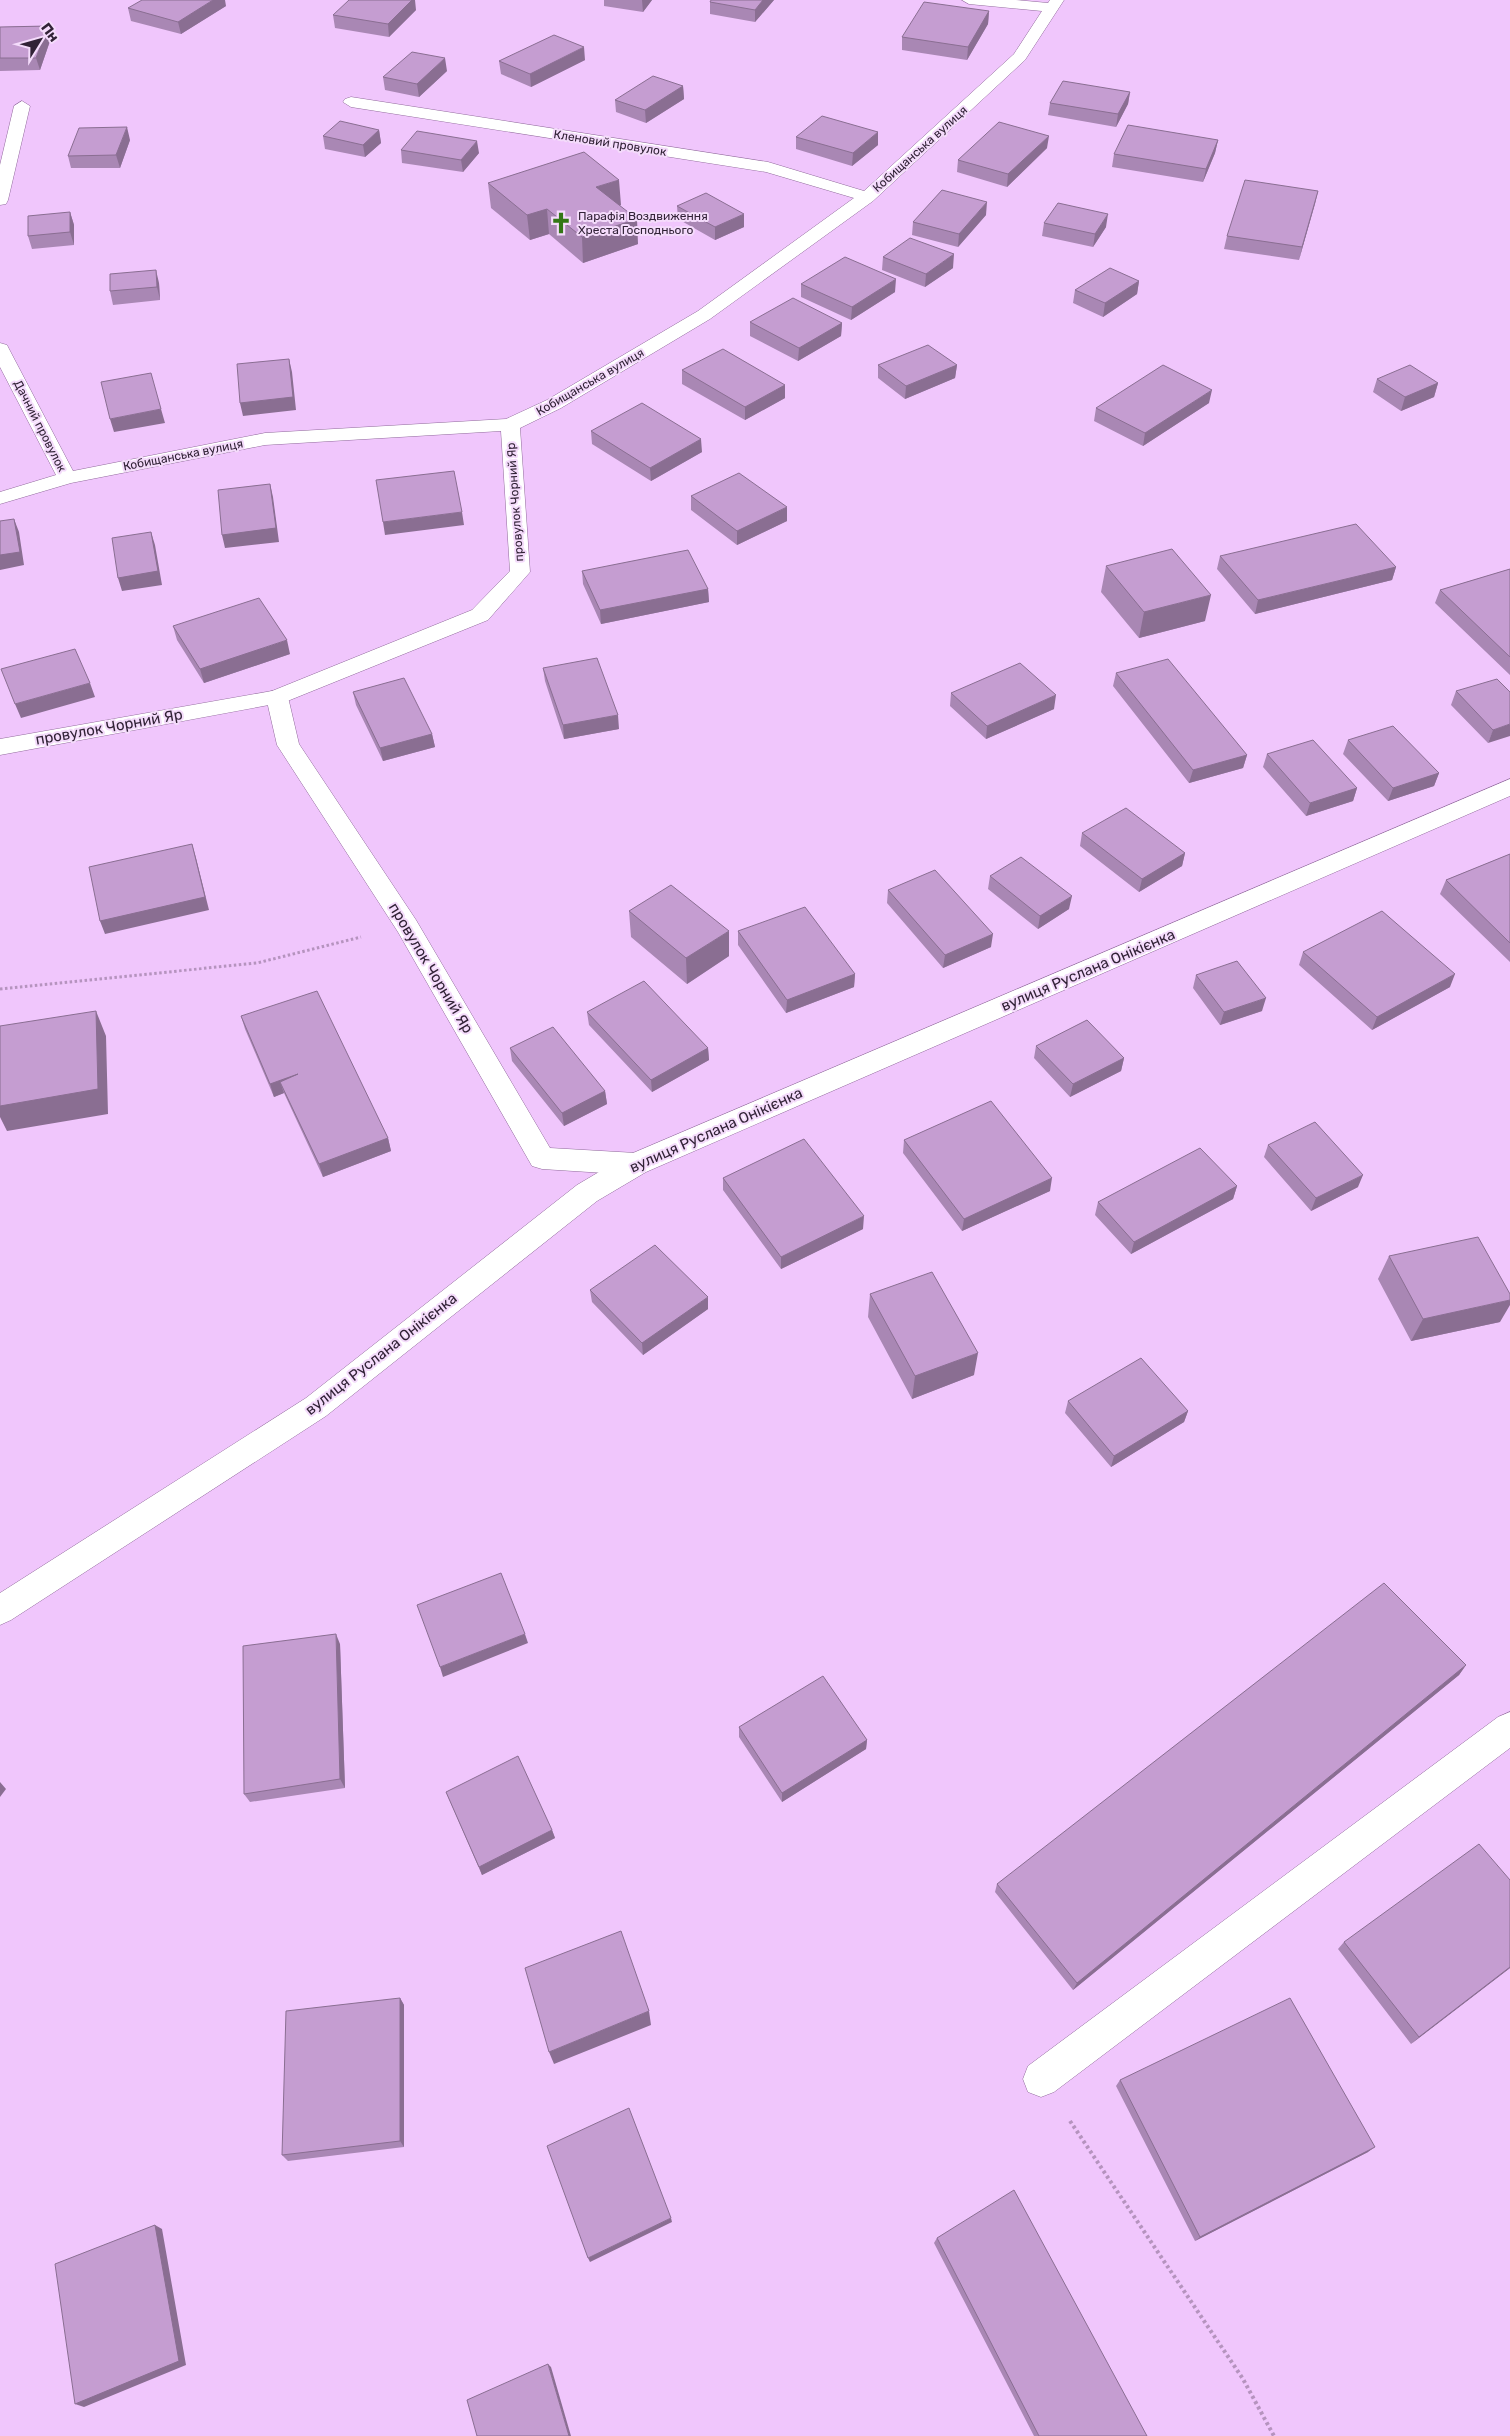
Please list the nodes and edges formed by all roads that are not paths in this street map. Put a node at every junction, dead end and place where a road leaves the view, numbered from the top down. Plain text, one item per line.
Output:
1 (969, 0) edge
2 (1055, 4) edge
3 (351, 102) dead end
4 (22, 106) dead end
5 (867, 198) junction
6 (0, 200) edge
7 (0, 348) edge
8 (510, 425) junction
9 (67, 478) junction
10 (0, 498) edge
11 (277, 697) junction
12 (0, 747) edge
13 (1510, 787) edge
14 (636, 1164) junction
15 (0, 1610) edge
16 (1510, 1728) edge
17 (1041, 2079) road end

1 - 2 street
2 - 5 street, Кобищанська вулиця
3 - 5 street, Кленовий провулок
4 - 6 street
5 - 8 street, Кобищанська вулиця
7 - 9 street, Дачний провулок
8 - 9 street, Кобищанська вулиця
8 - 11 street, провулок Чорний Яр
9 - 10 street, Кобищанська вулиця
11 - 12 street, провулок Чорний Яр
11 - 14 street, провулок Чорний Яр
13 - 14 street, вулиця Руслана Онікієнка
14 - 15 street, вулиця Руслана Онікієнка
16 - 17 street

